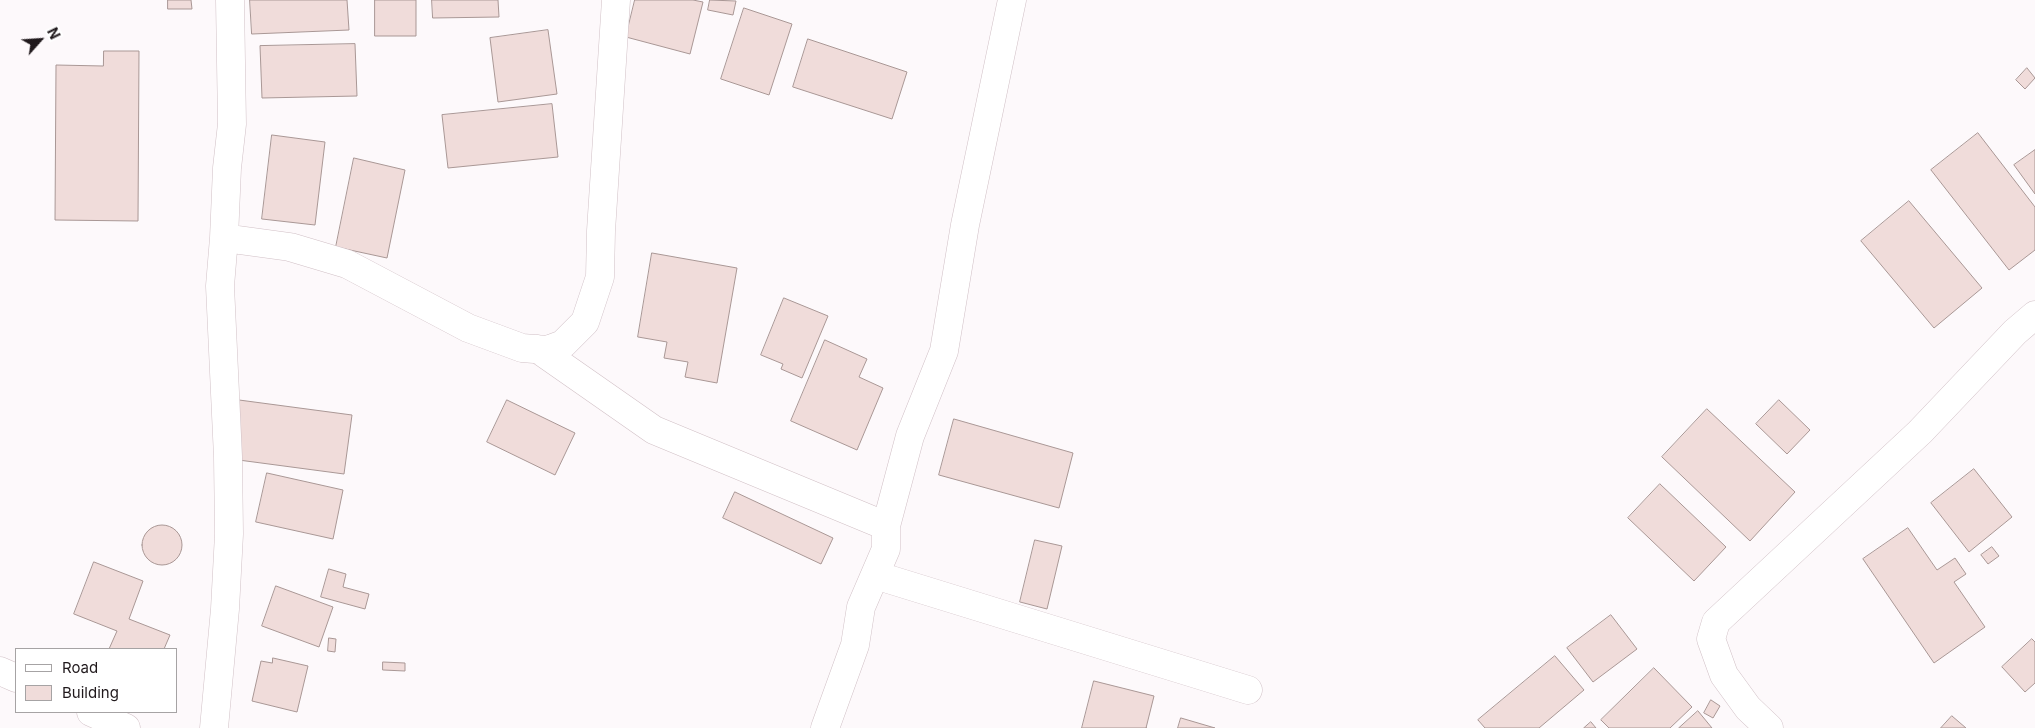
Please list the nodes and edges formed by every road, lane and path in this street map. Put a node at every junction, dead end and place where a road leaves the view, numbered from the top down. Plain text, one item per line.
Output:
1 (230, 0) edge
2 (616, 0) edge
3 (1012, 0) edge
4 (224, 238) junction
5 (2035, 315) edge
6 (538, 349) junction
7 (886, 526) junction
8 (875, 575) junction
9 (0, 671) edge
10 (15, 678) edge
11 (1248, 690) dead end
12 (93, 713) edge
13 (126, 728) edge
14 (214, 728) edge
15 (825, 728) edge
16 (1769, 728) edge

1 - 4 main road
2 - 6 main road
3 - 7 main road
4 - 6 main road
4 - 14 main road
5 - 16 main road
6 - 7 main road
7 - 8 main road
8 - 11 main road
8 - 15 main road
9 - 10 main road
12 - 13 main road

